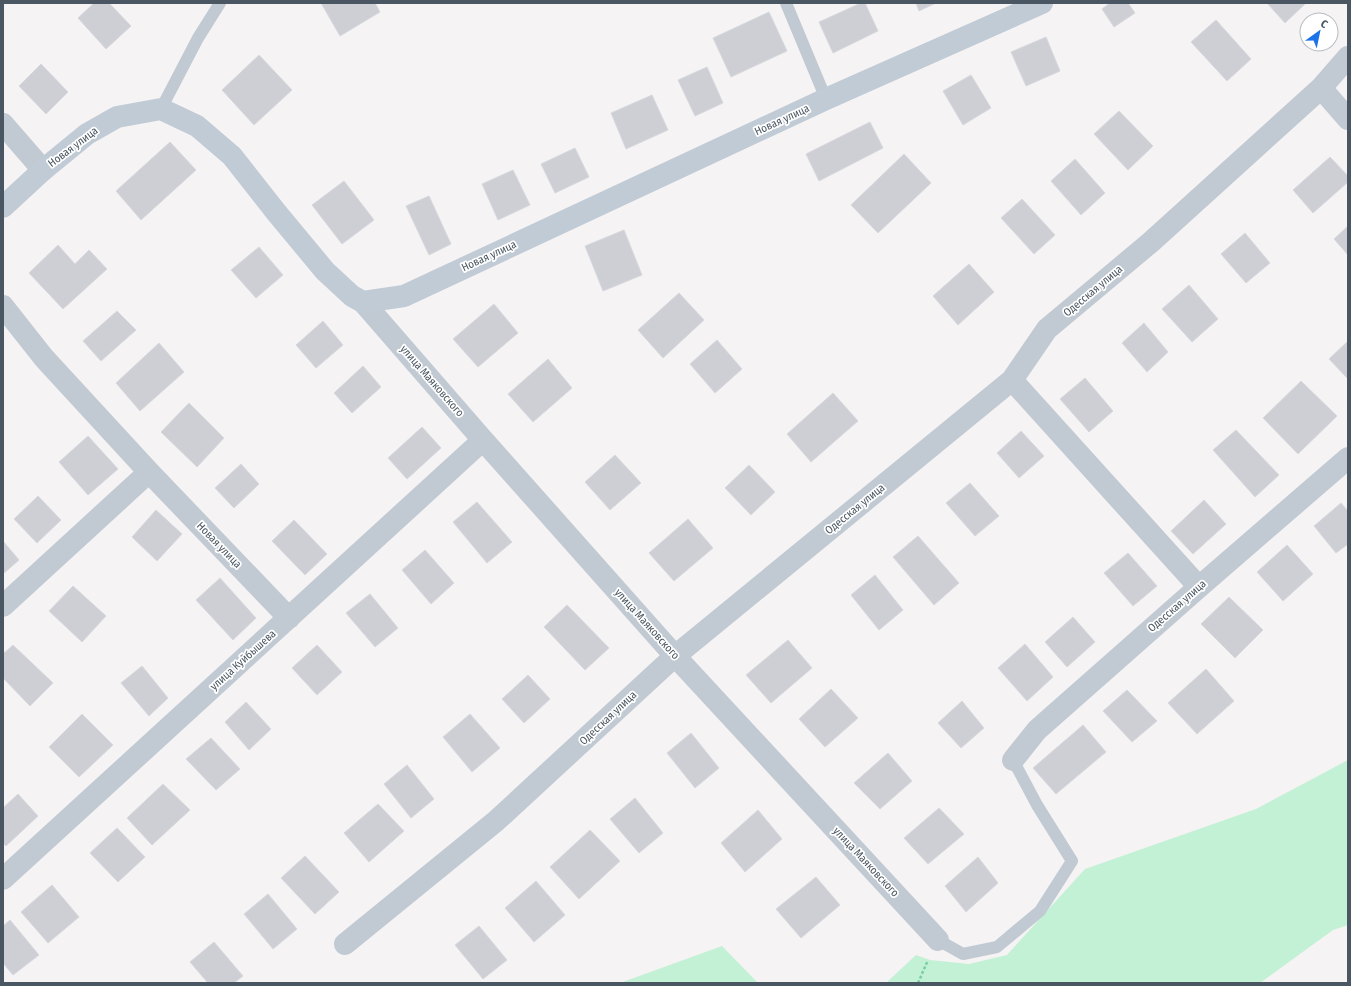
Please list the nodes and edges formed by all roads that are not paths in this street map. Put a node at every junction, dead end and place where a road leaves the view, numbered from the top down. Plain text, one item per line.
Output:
1 (220, 3) edge
2 (786, 3) edge
3 (1042, 3) edge
4 (1348, 56) edge
5 (1321, 88) junction
6 (826, 99) junction
7 (161, 109) junction
8 (1348, 119) edge
9 (3, 124) edge
10 (43, 170) junction
11 (3, 208) edge
12 (363, 302) junction
13 (3, 306) edge
14 (1012, 380) junction
15 (483, 440) junction
16 (1348, 458) edge
17 (149, 472) junction
18 (1199, 587) junction
19 (3, 606) edge
20 (289, 618) junction
21 (675, 656) junction
22 (1013, 760) joint
23 (3, 879) edge
24 (938, 940) joint
25 (345, 944) dead end

1 - 7 lane
2 - 6 lane
3 - 6 main road, Новая улица
4 - 5 street, Одесская улица
5 - 8 street
5 - 14 street, Одесская улица
6 - 12 main road, Новая улица
7 - 10 main road, Новая улица
7 - 12 main road
9 - 10 street
10 - 11 main road, Новая улица
12 - 15 street, улица Маяковского
13 - 17 street, Новая улица
14 - 18 street
14 - 21 street, Одесская улица
15 - 20 street, улица Куйбышева
15 - 21 street, улица Маяковского
16 - 18 street, Одесская улица
17 - 19 street
17 - 20 street, Новая улица
18 - 22 street, Одесская улица
20 - 23 street, улица Куйбышева
21 - 24 street, улица Маяковского
21 - 25 street, Одесская улица
22 - 24 lane

